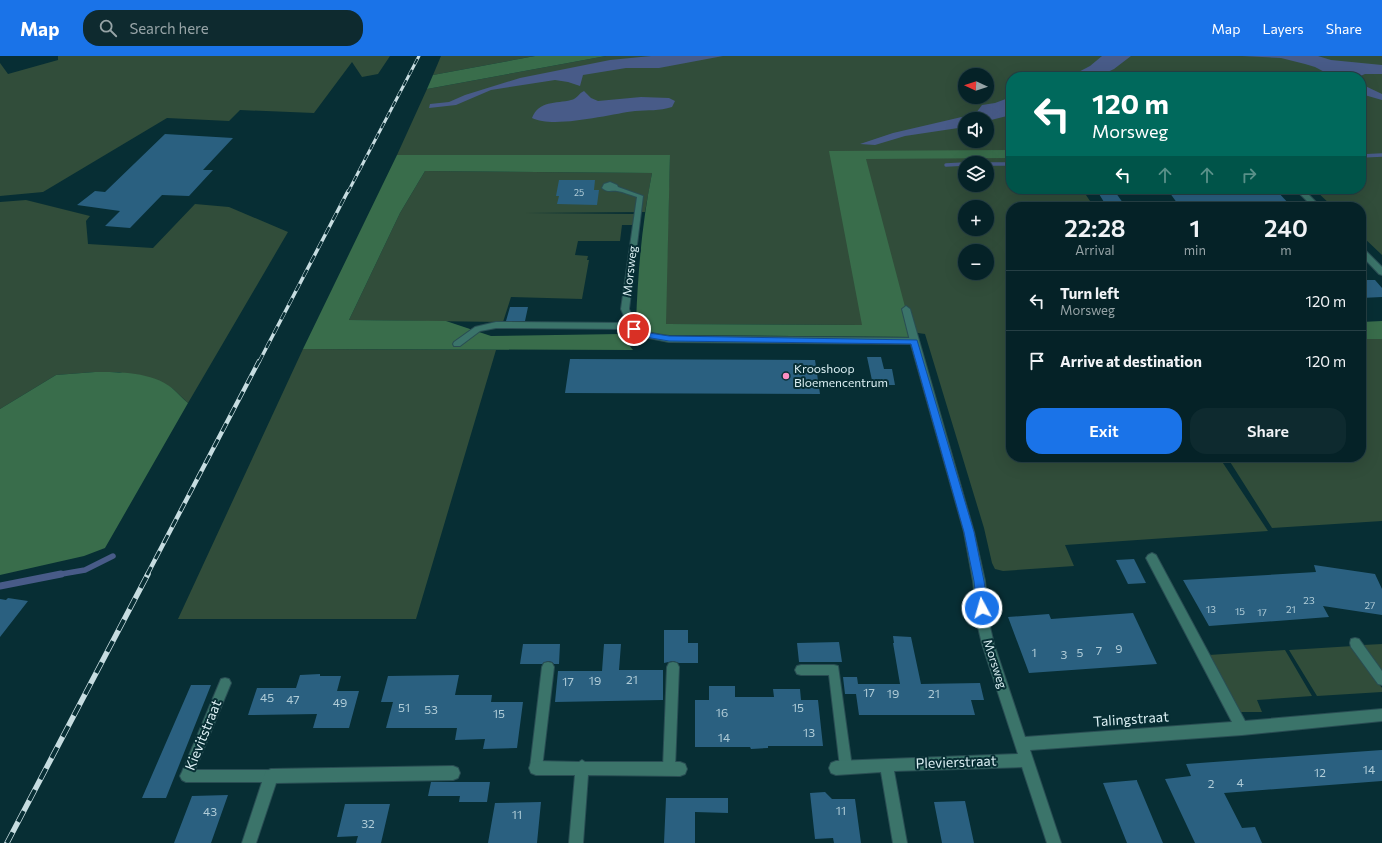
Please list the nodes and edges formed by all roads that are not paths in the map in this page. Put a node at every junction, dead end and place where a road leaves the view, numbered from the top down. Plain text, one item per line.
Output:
1 (615, 188) dead end
2 (1305, 194) edge
3 (1312, 202) edge
4 (1366, 256) edge
5 (1382, 272) edge
6 (906, 309) dead end
7 (634, 329) junction
8 (914, 342) junction
9 (457, 344) dead end
10 (1152, 558) dead end
11 (1355, 643) dead end
12 (673, 667) dead end
13 (548, 668) dead end
14 (800, 670) dead end
15 (1382, 680) edge
16 (225, 683) dead end
17 (1382, 715) edge
18 (1242, 728) junction
19 (1021, 744) junction
20 (1026, 760) junction
21 (886, 765) junction
22 (582, 767) junction
23 (536, 768) joint
24 (841, 768) joint
25 (675, 769) joint
26 (453, 773) dead end
27 (271, 776) junction
28 (249, 843) edge
29 (576, 843) edge
30 (900, 843) edge
31 (1054, 843) edge

1 - 7 lane, Morsweg
2 - 3 street
4 - 5 street
6 - 8 street, Morsweg
7 - 8 lane
7 - 9 lane
8 - 19 street, Morsweg
10 - 18 street
11 - 15 lane
12 - 25 lane
13 - 23 lane
14 - 24 lane, Plevierstraat
16 - 27 lane, Kievitstraat
17 - 18 street, Talingstraat
18 - 19 street, Talingstraat
19 - 20 street, Morsweg
20 - 21 street, Plevierstraat
20 - 31 street, Morsweg
21 - 24 street, Plevierstraat
21 - 30 street
22 - 23 street
22 - 25 street
22 - 29 street
26 - 27 street, Kievitstraat
27 - 28 street

